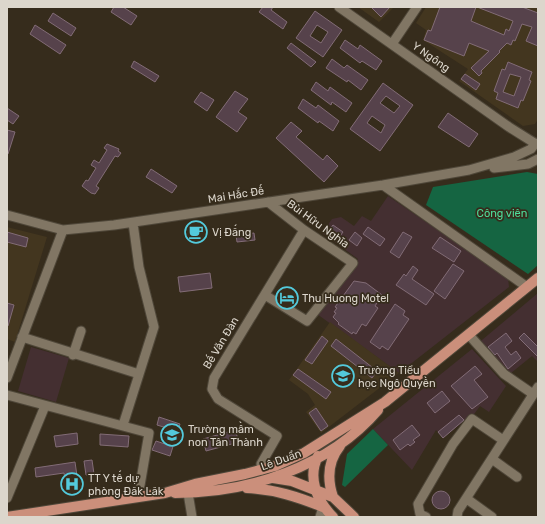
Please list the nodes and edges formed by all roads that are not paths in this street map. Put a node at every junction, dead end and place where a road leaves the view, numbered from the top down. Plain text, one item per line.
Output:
1 (339, 7) edge
2 (417, 7) edge
3 (392, 44) junction
4 (536, 144) edge
5 (538, 159) edge
6 (469, 170) junction
7 (383, 186) junction
8 (268, 202) junction
9 (7, 215) edge
10 (133, 223) junction
11 (63, 230) junction
12 (304, 230) junction
13 (538, 278) edge
14 (527, 287) junction
15 (265, 295) junction
16 (81, 331) dead end
17 (469, 335) junction
18 (22, 337) junction
19 (73, 355) junction
20 (10, 358) edge
21 (139, 374) junction
22 (7, 378) edge
23 (536, 391) edge
24 (7, 395) edge
25 (385, 402) junction
26 (45, 406) junction
27 (123, 425) junction
28 (332, 436) junction
29 (504, 440) junction
30 (342, 443) junction
31 (492, 459) junction
32 (316, 460) junction
33 (262, 470) junction
34 (245, 474) junction
35 (517, 477) dead end
36 (270, 478) junction
37 (231, 487) junction
38 (315, 489) junction
39 (166, 493) junction
40 (188, 493) junction
41 (138, 497) junction
42 (333, 497) junction
43 (7, 498) edge
44 (467, 499) junction
45 (322, 512) edge
46 (7, 517) edge
47 (192, 517) edge
48 (333, 517) edge
49 (354, 517) edge
50 (426, 517) edge
51 (457, 517) edge
52 (492, 517) edge

1 - 3 street, Y Ngông
2 - 3 street
3 - 4 street, Y Ngông
4 - 5 street, Y Ngông
4 - 6 street, Mai Hắc Đế
5 - 6 street, Mai Hắc Đế
6 - 7 street, Mai Hắc Đế
7 - 8 street, Mai Hắc Đế
7 - 14 street
8 - 10 street, Mai Hắc Đế
8 - 12 street, Bùi Hữu Nghĩa
9 - 11 street, Mai Hắc Đế
10 - 11 street, Mai Hắc Đế
10 - 21 street
11 - 18 street
12 - 15 street, Bế Văn Đàn
12 - 15 street, Bùi Hữu Nghĩa
13 - 14 main road, Lê Duẩn
14 - 17 main road, Lê Duẩn
15 - 33 street, Bế Văn Đàn
16 - 19 street
17 - 23 street
17 - 25 main road, Lê Duẩn
18 - 19 street
18 - 20 street
19 - 21 street
20 - 22 street
21 - 27 street
23 - 29 street
24 - 26 street
25 - 28 main road, Lê Duẩn
25 - 30 main road, Lê Duẩn
26 - 27 street
26 - 43 street
27 - 41 street
28 - 32 main road
28 - 33 main road, Lê Duẩn
29 - 31 street
29 - 50 street
30 - 32 main road, Lê Duẩn
30 - 42 main road
31 - 35 street
31 - 44 street
32 - 36 main road, Lê Duẩn
32 - 38 main road
33 - 34 main road, Lê Duẩn
34 - 36 main road
34 - 39 main road, Lê Duẩn
36 - 37 main road, Lê Duẩn
36 - 38 main road
37 - 40 main road, Lê Duẩn
37 - 45 main road
38 - 42 main road
38 - 45 main road
39 - 40 main road, Lê Duẩn
39 - 41 main road, Lê Duẩn
40 - 47 street
41 - 46 main road, Lê Duẩn
42 - 45 main road
42 - 49 main road
44 - 51 street
44 - 52 street
45 - 48 main road

